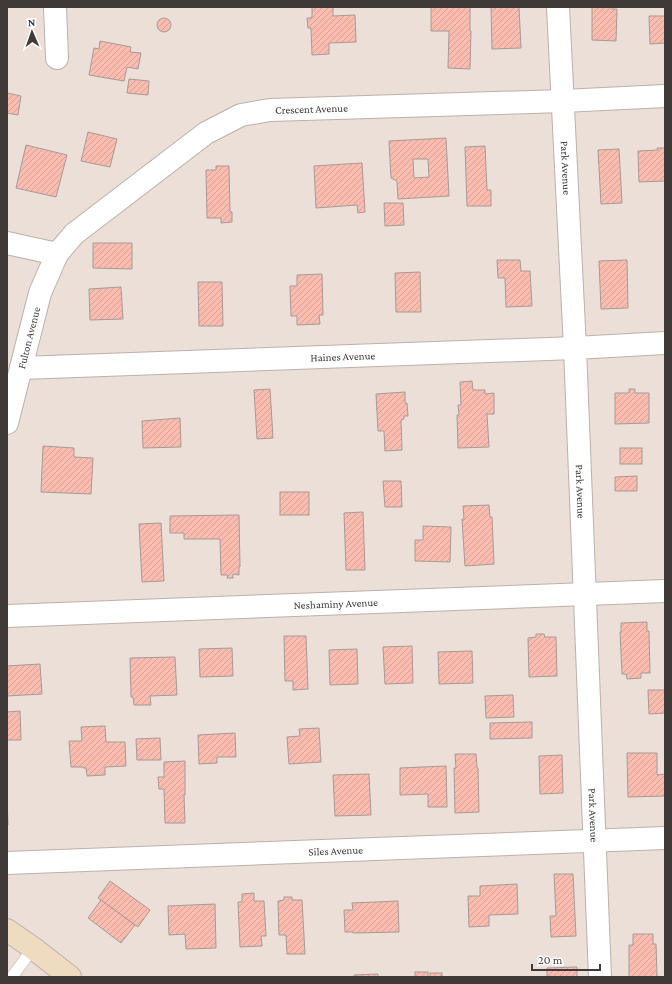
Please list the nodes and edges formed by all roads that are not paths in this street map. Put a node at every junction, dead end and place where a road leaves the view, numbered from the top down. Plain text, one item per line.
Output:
1 (55, 7) edge
2 (558, 7) edge
3 (57, 58) dead end
4 (665, 96) edge
5 (563, 101) junction
6 (7, 243) edge
7 (57, 254) junction
8 (665, 343) edge
9 (575, 348) junction
10 (21, 368) junction
11 (7, 423) edge
12 (665, 591) edge
13 (584, 595) junction
14 (7, 616) edge
15 (665, 838) edge
16 (594, 841) junction
17 (7, 863) edge
18 (7, 930) edge
19 (33, 948) junction
20 (12, 977) edge
21 (70, 977) edge
22 (600, 977) edge

1 - 3 street
2 - 5 street, Park Avenue
4 - 5 street, Crescent Avenue
5 - 7 street, Crescent Avenue
5 - 9 street, Park Avenue
6 - 7 street
7 - 10 street, Fulton Avenue
8 - 9 street, Haines Avenue
9 - 10 street, Haines Avenue
9 - 13 street, Park Avenue
10 - 11 street, Fulton Avenue
12 - 13 street, Neshaminy Avenue
13 - 14 street, Neshaminy Avenue
13 - 16 street, Park Avenue
15 - 16 street, Siles Avenue
16 - 17 street, Siles Avenue
16 - 22 street, Park Avenue
18 - 19 main road
19 - 20 lane
19 - 21 main road

